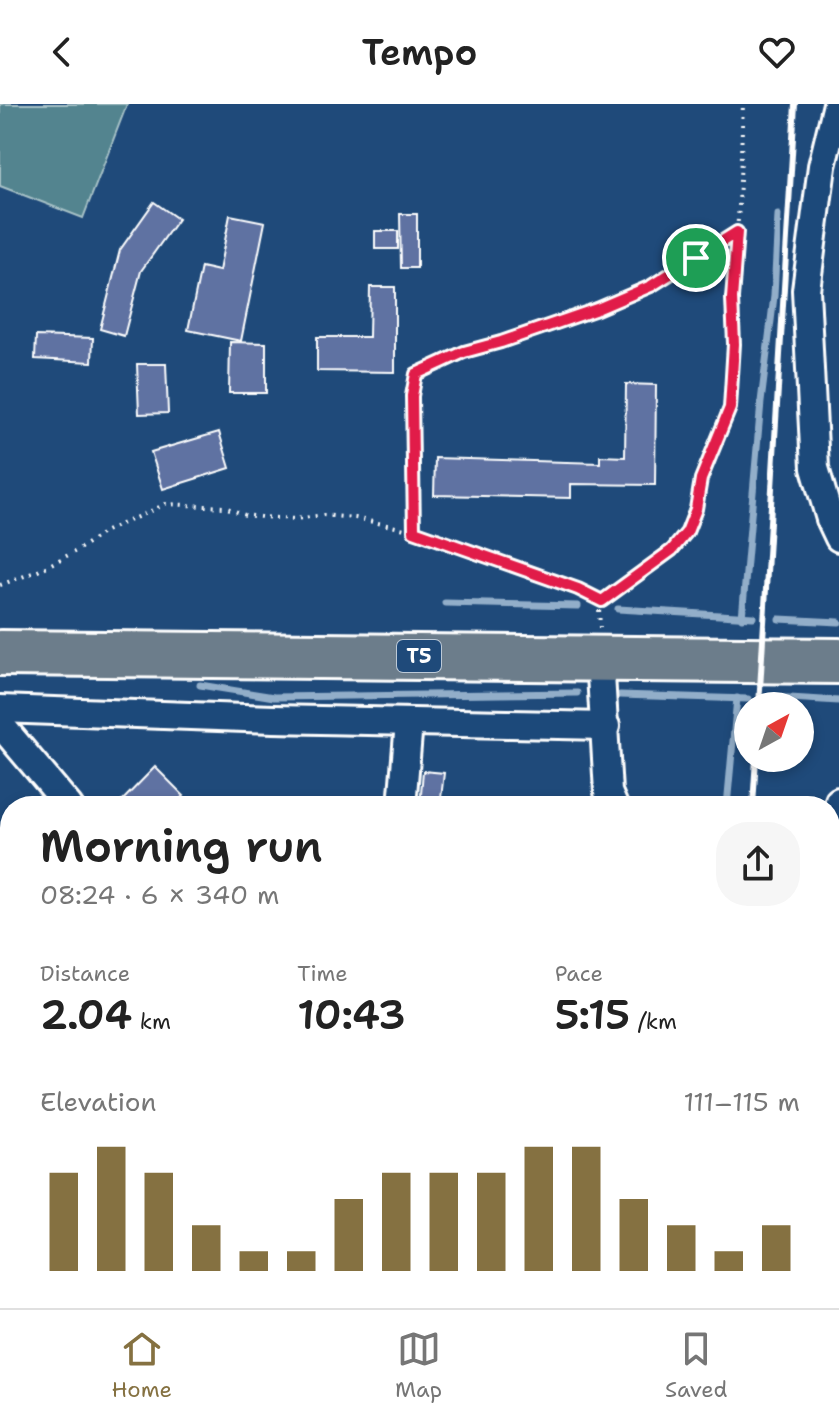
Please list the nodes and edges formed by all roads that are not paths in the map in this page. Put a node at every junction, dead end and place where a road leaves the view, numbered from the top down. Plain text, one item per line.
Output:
1 (837, 104) edge
2 (839, 538) edge
3 (0, 653) edge
4 (600, 658) junction
5 (839, 661) edge
6 (0, 709) edge
7 (409, 722) junction
8 (0, 724) edge
9 (606, 726) junction
10 (61, 796) edge
11 (403, 796) edge
12 (610, 796) edge

1 - 2 street
3 - 4 highway, T5
4 - 5 highway, T5
4 - 9 street
6 - 7 street
7 - 9 street
7 - 11 street
8 - 10 street
9 - 12 street

